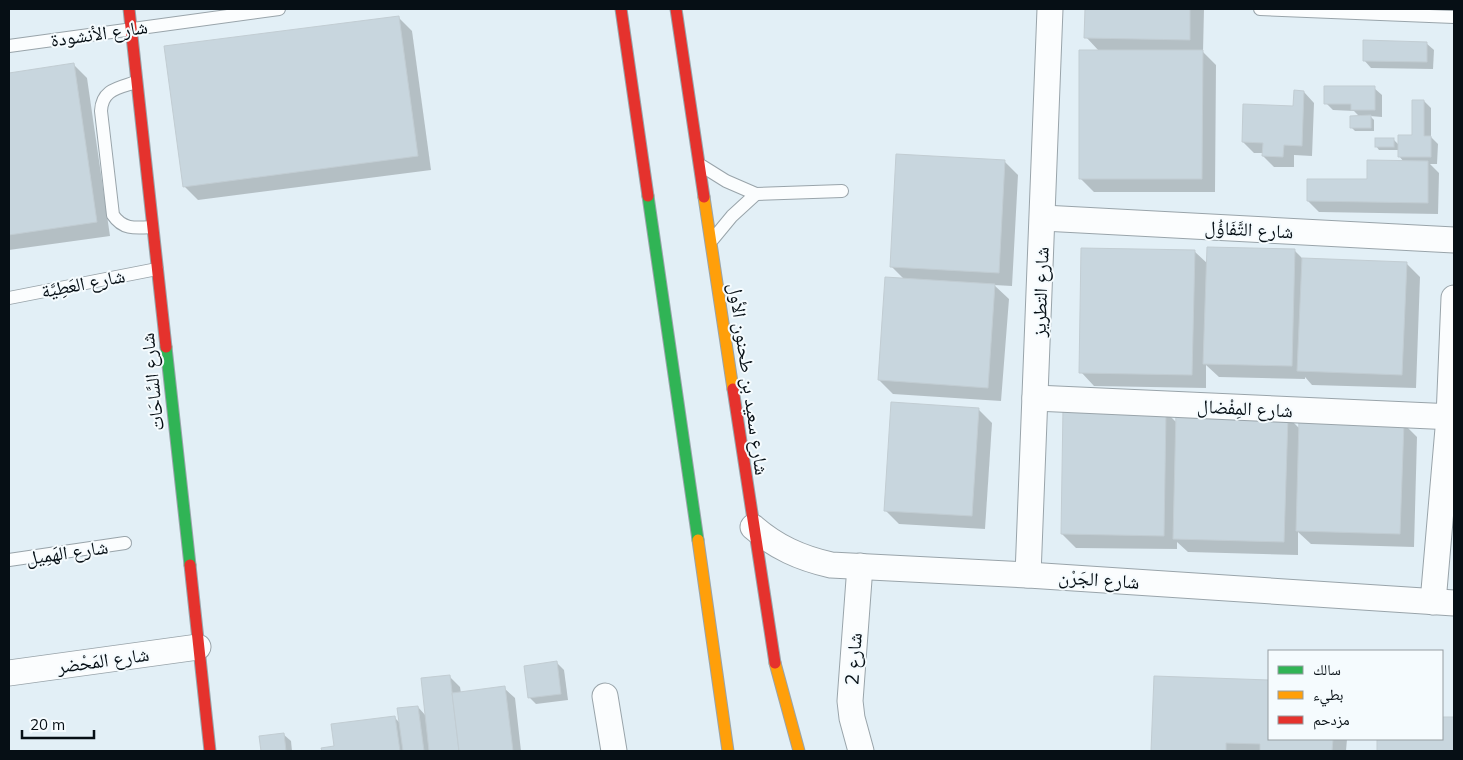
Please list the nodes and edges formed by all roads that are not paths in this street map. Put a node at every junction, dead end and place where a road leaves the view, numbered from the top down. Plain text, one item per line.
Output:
1 (129, 9) edge
2 (182, 9) edge
3 (279, 9) edge
4 (612, 9) edge
5 (621, 9) edge
6 (676, 9) edge
7 (1050, 9) edge
8 (1260, 9) edge
9 (1454, 17) edge
10 (184, 22) junction
11 (624, 27) junction
12 (130, 28) junction
13 (9, 46) edge
14 (136, 82) junction
15 (699, 164) junction
16 (842, 191) dead end
17 (756, 194) junction
18 (1043, 218) junction
19 (152, 227) junction
20 (1454, 240) edge
21 (711, 241) junction
22 (157, 269) junction
23 (9, 298) edge
24 (1454, 298) edge
25 (1035, 398) junction
26 (1451, 417) edge
27 (753, 527) junction
28 (124, 544) dead end
29 (9, 560) edge
30 (860, 566) junction
31 (1028, 575) junction
32 (1444, 602) edge
33 (198, 647) junction
34 (9, 673) edge
35 (605, 696) dead end
36 (210, 751) edge
37 (614, 751) edge
38 (728, 751) edge
39 (799, 751) edge
40 (861, 751) edge

1 - 12 main road, شارع السَّاحَات
2 - 10 lane
3 - 10 lane, شارع الأنشودة
4 - 11 lane
5 - 11 main road
6 - 15 main road, شارع سعيد بن طحنون الأول
7 - 18 street, شارع التطريز
8 - 9 lane
10 - 12 lane, شارع الأنشودة
11 - 38 main road
12 - 13 lane, شارع الأنشودة
12 - 14 main road, شارع السَّاحَات
14 - 19 main road, شارع السَّاحَات
14 - 19 lane
15 - 17 lane
15 - 21 main road, شارع سعيد بن طحنون الأول
16 - 17 lane
17 - 21 lane
18 - 20 street, شارع التَّفَاؤُل
18 - 25 street, شارع التطريز
19 - 22 main road, شارع السَّاحَات
21 - 27 main road, شارع سعيد بن طحنون الأول
22 - 23 lane, شارع العَطِيَّة
22 - 33 main road, شارع السَّاحَات
24 - 26 street
25 - 26 street, شارع المِفْضال
25 - 31 street, شارع التطريز
26 - 32 street
27 - 30 street, شارع الجَرْن
27 - 39 main road, شارع سعيد بن طحنون الأول
28 - 29 lane, شارع الهَمِيل
30 - 31 street, شارع الجَرْن
30 - 40 street, شارع 2
31 - 32 street, شارع الجَرْن
33 - 34 street, شارع المَحْضر
33 - 36 main road, شارع السَّاحَات
35 - 37 street

